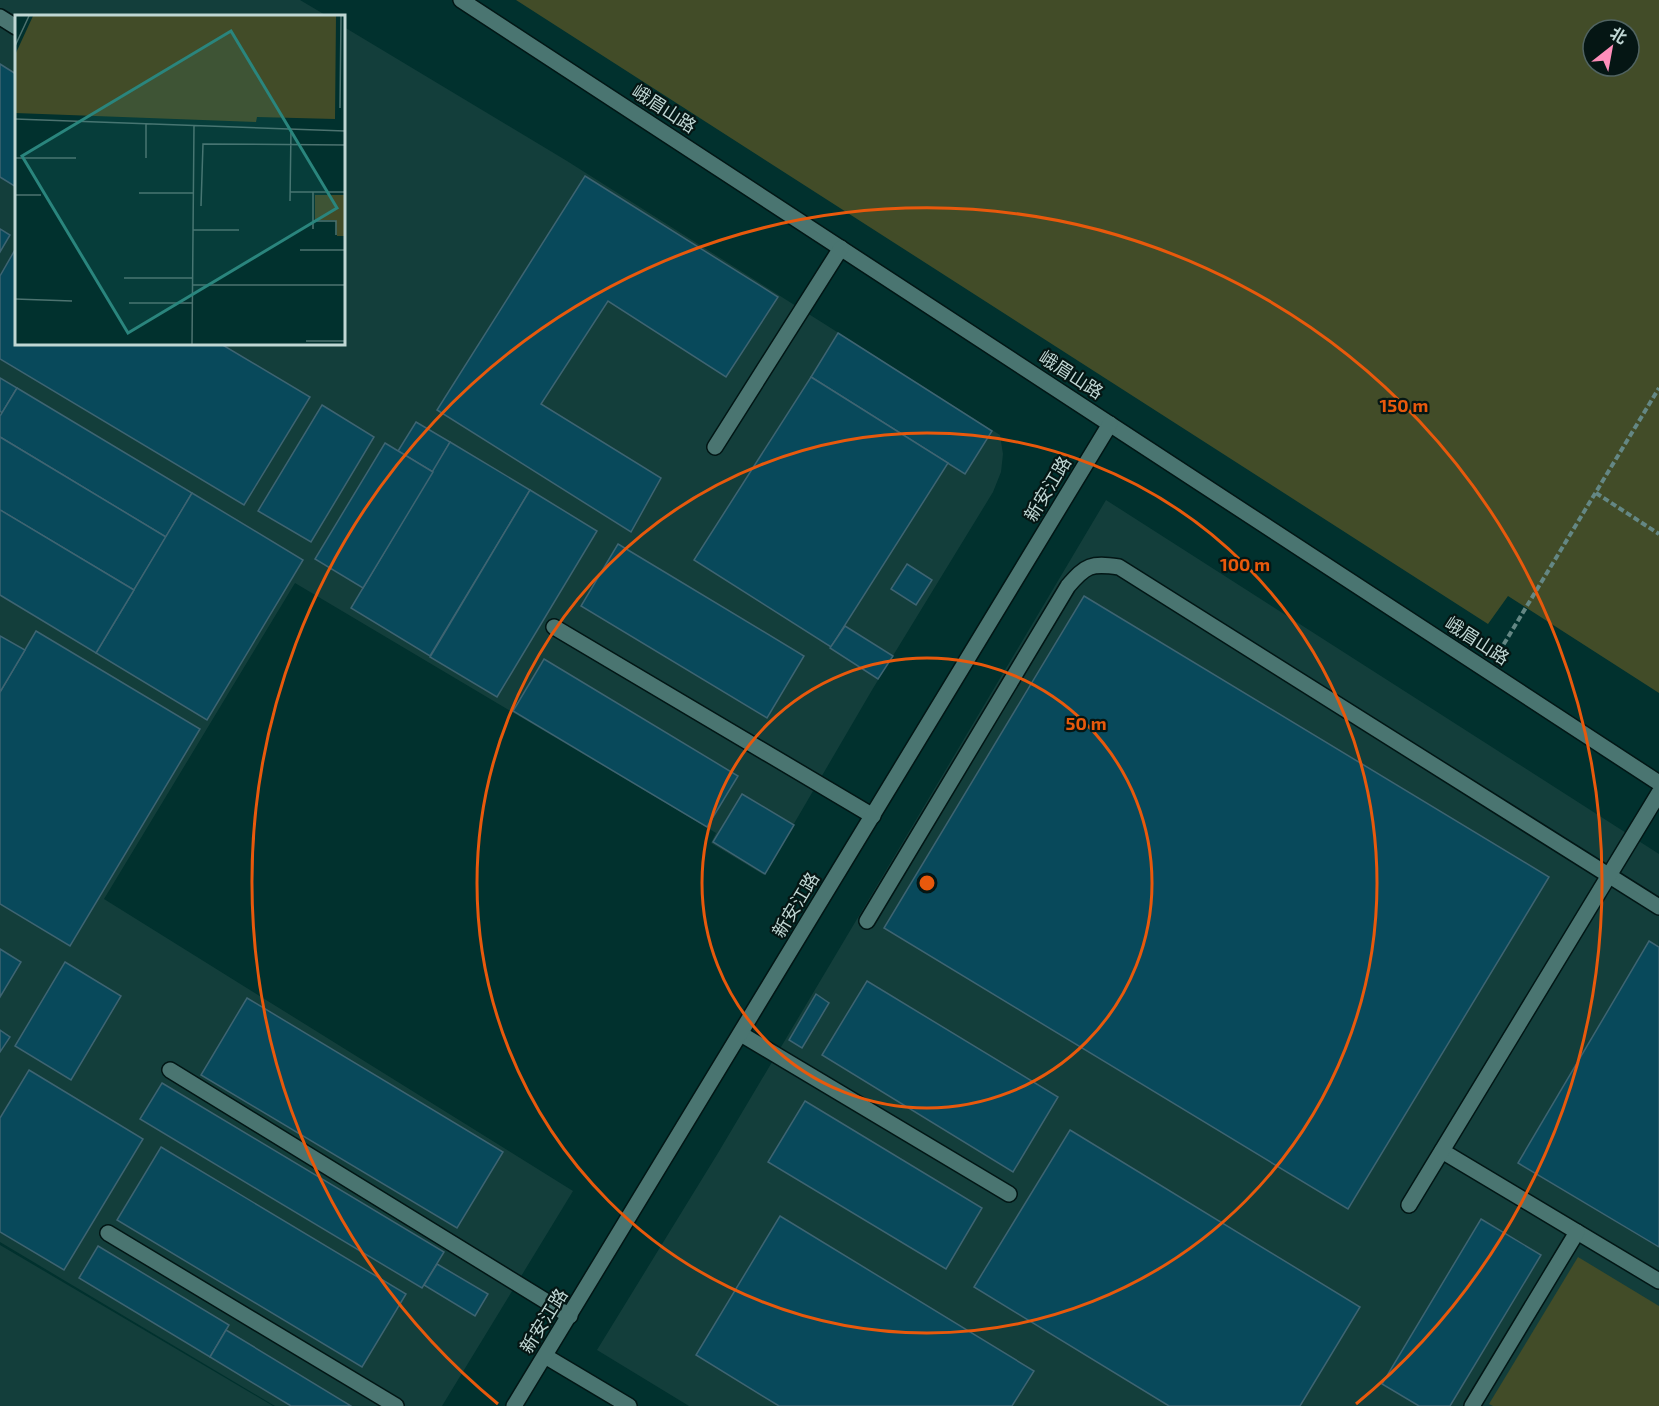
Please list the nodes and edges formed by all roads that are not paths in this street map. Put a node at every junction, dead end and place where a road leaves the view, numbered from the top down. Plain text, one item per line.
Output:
1 (460, 0) edge
2 (0, 17) edge
3 (15, 26) edge
4 (841, 248) junction
5 (1110, 424) junction
6 (715, 447) dead end
7 (555, 627) dead end
8 (1659, 783) edge
9 (1659, 793) edge
10 (873, 816) junction
11 (1609, 876) junction
12 (1659, 907) edge
13 (867, 921) dead end
14 (741, 1034) junction
15 (170, 1070) dead end
16 (1442, 1151) junction
17 (1009, 1194) dead end
18 (1408, 1205) dead end
19 (1577, 1232) junction
20 (108, 1233) dead end
21 (1659, 1281) edge
22 (570, 1316) junction
23 (545, 1356) junction
24 (1474, 1405) edge
25 (396, 1406) edge
26 (514, 1406) edge
27 (629, 1406) edge

1 - 4 street, 峨眉山路
2 - 3 street
4 - 5 street, 峨眉山路
4 - 6 street
5 - 8 street, 峨眉山路
5 - 10 street, 新安江路
7 - 10 street
9 - 11 street
10 - 14 street, 新安江路
11 - 12 street
11 - 13 street
11 - 16 street
14 - 17 street
14 - 22 street, 新安江路
15 - 22 street
16 - 18 street
16 - 19 street
19 - 21 street
19 - 24 street
20 - 25 street
22 - 23 street, 新安江路
23 - 26 street, 新安江路
23 - 27 street

